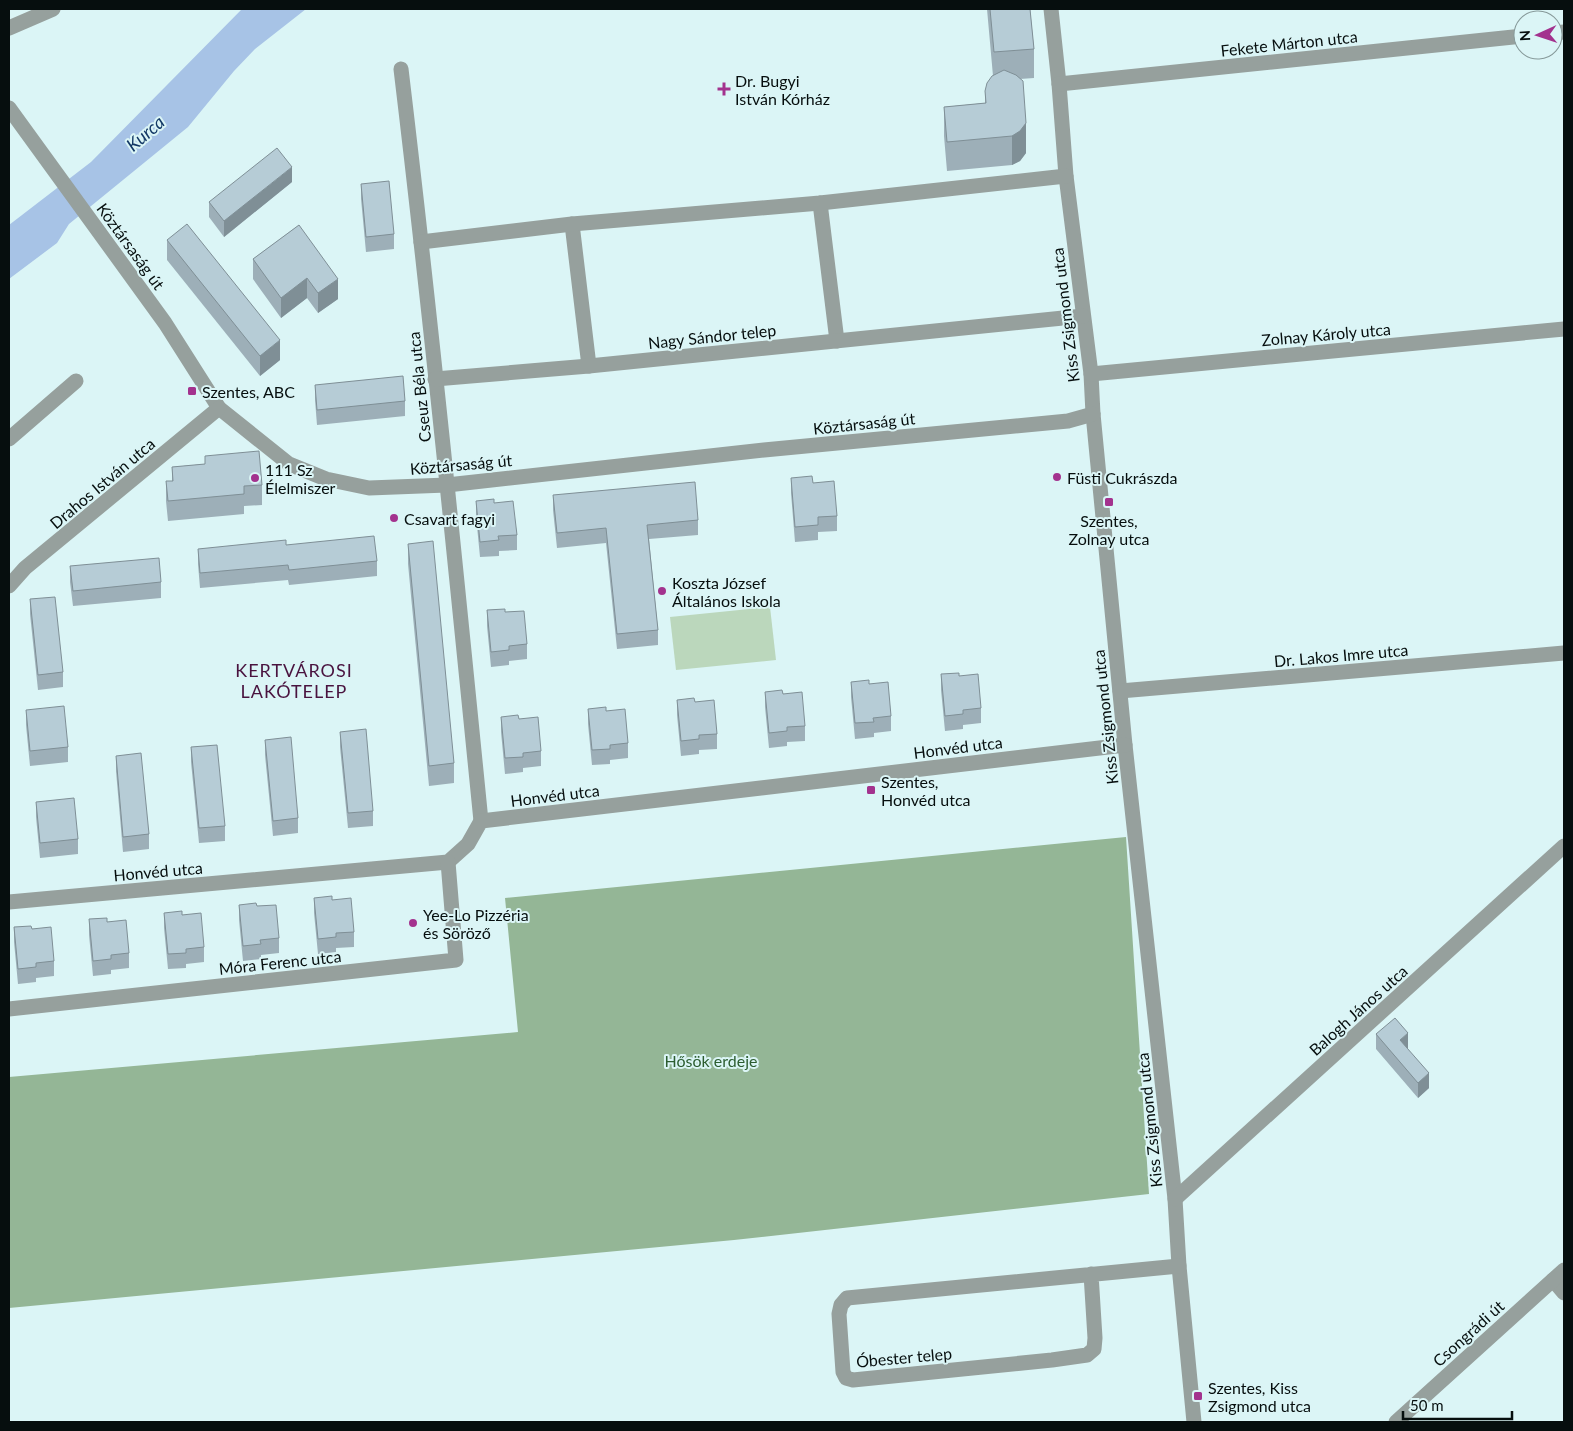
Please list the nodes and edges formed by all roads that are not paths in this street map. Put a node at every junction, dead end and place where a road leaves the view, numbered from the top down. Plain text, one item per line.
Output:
1 (53, 9) edge
2 (1051, 9) edge
3 (9, 28) edge
4 (1513, 37) edge
5 (400, 69) dead end
6 (1059, 84) junction
7 (9, 108) edge
8 (1066, 176) junction
9 (820, 203) junction
10 (572, 224) junction
11 (421, 242) junction
12 (1083, 316) junction
13 (1564, 330) edge
14 (837, 341) junction
15 (589, 366) junction
16 (1091, 374) junction
17 (434, 379) junction
18 (76, 382) dead end
19 (219, 408) junction
20 (1093, 414) junction
21 (9, 439) edge
22 (447, 485) junction
23 (9, 586) edge
24 (1564, 653) edge
25 (1120, 691) junction
26 (1125, 745) junction
27 (481, 821) junction
28 (1564, 846) edge
29 (448, 862) junction
30 (9, 899) edge
31 (9, 1009) edge
32 (1175, 1199) junction
33 (1180, 1266) junction
34 (1091, 1274) junction
35 (1559, 1275) edge
36 (1564, 1293) edge
37 (1194, 1422) edge
38 (1396, 1422) edge

1 - 3 street
2 - 6 street, Kiss Zsigmond utca
4 - 6 street, Fekete Márton utca
5 - 11 street, Cseuz Béla utca
6 - 8 street, Kiss Zsigmond utca
7 - 19 street, Köztársaság út
8 - 9 street
8 - 12 street, Kiss Zsigmond utca
9 - 10 street
9 - 14 street
10 - 11 street
10 - 15 street
11 - 17 street, Cseuz Béla utca
12 - 14 street, Nagy Sándor telep
12 - 16 street, Kiss Zsigmond utca
13 - 16 street, Zolnay Károly utca
14 - 15 street, Nagy Sándor telep
15 - 17 street, Nagy Sándor telep
16 - 20 street, Kiss Zsigmond utca
17 - 22 street, Cseuz Béla utca
18 - 21 street
19 - 22 street, Köztársaság út
19 - 23 street, Drahos István utca
20 - 22 street, Köztársaság út
20 - 25 street, Kiss Zsigmond utca
22 - 27 street, Cseuz Béla utca
24 - 25 street, Dr. Lakos Imre utca
25 - 26 street, Kiss Zsigmond utca
26 - 27 street, Honvéd utca
26 - 32 street, Kiss Zsigmond utca
27 - 29 street
28 - 32 street, Balogh János utca
29 - 30 street, Honvéd utca
29 - 31 street, Móra Ferenc utca
32 - 33 street, Kiss Zsigmond utca
33 - 34 street, Óbester telep
33 - 37 street, Kiss Zsigmond utca
34 - 34 street, Óbester telep
35 - 36 street
35 - 38 street, Csongrádi út

